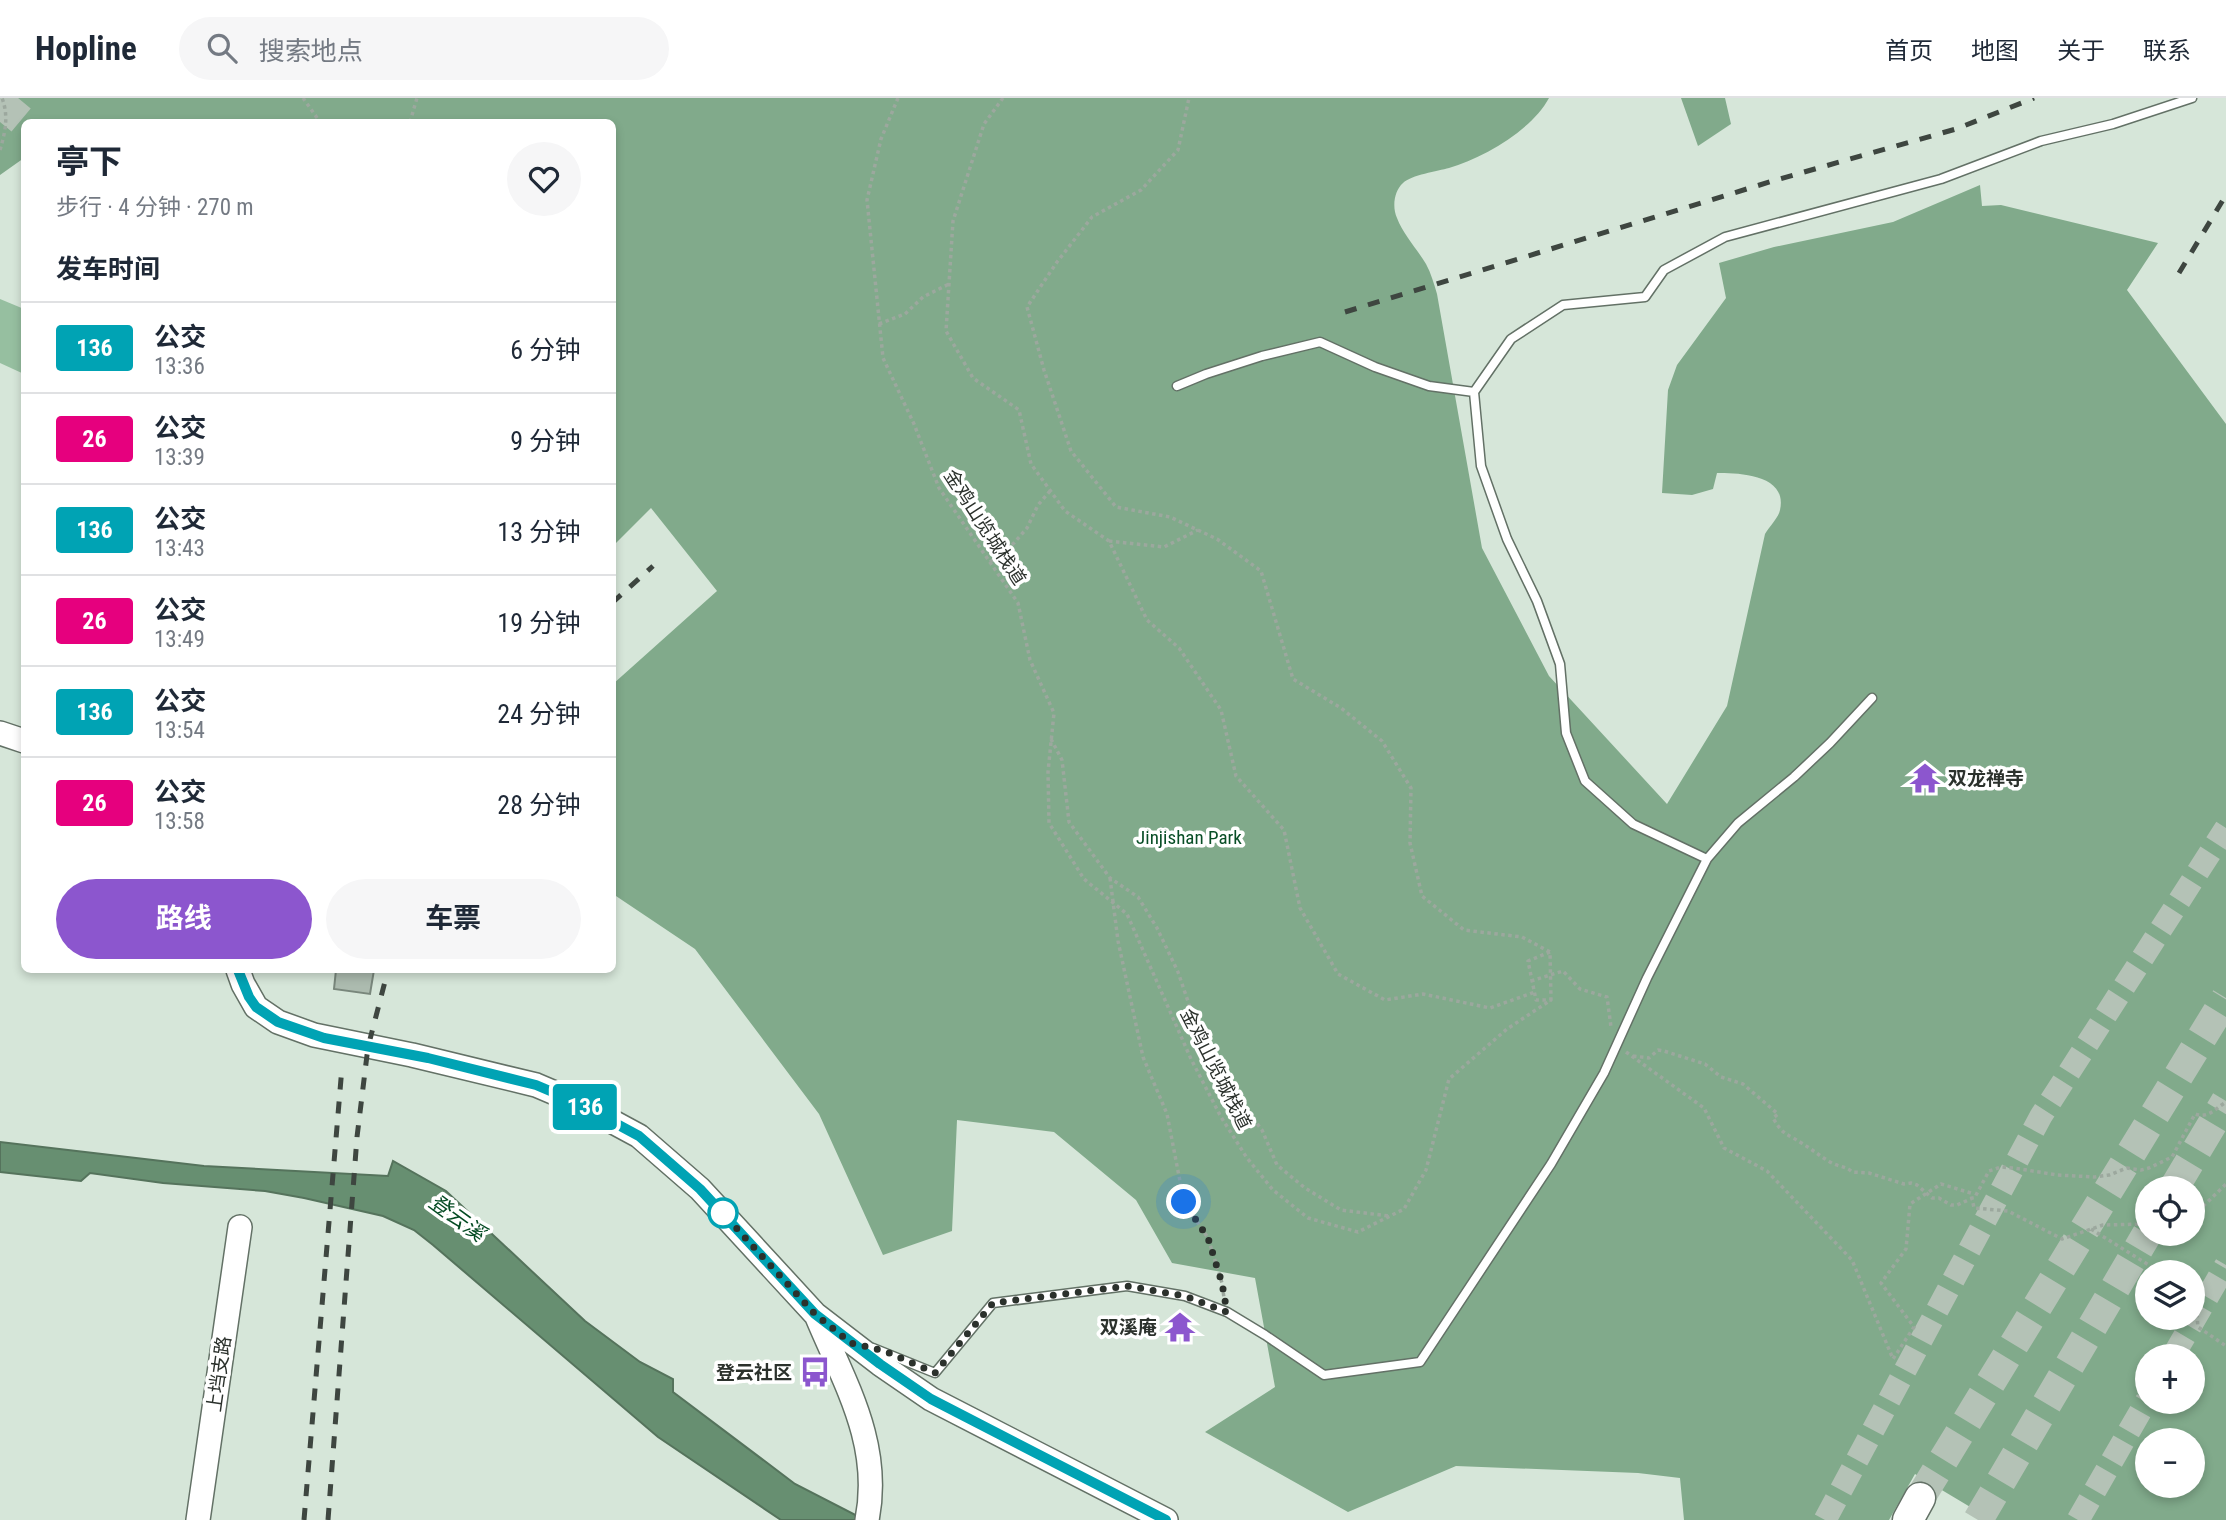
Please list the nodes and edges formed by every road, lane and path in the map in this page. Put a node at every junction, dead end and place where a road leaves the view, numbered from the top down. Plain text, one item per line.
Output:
1 (2, 98) edge
2 (303, 98) edge
3 (417, 98) edge
4 (898, 98) edge
5 (1003, 98) edge
6 (1189, 98) edge
7 (2192, 98) edge
8 (318, 119) edge
9 (411, 119) edge
10 (0, 150) edge
11 (949, 284) junction
12 (879, 324) junction
13 (1177, 386) dead end
14 (1474, 392) junction
15 (1050, 491) junction
16 (1198, 530) junction
17 (1109, 541) junction
18 (990, 562) junction
19 (1872, 698) dead end
20 (0, 733) edge
21 (1051, 739) junction
22 (21, 740) edge
23 (1707, 859) junction
24 (1110, 878) junction
25 (1550, 952) junction
26 (239, 973) edge
27 (1531, 981) junction
28 (1535, 992) junction
29 (1551, 1000) junction
30 (1622, 1034) junction
31 (1631, 1056) junction
32 (2226, 1102) edge
33 (2226, 1184) edge
34 (1927, 1194) junction
35 (1972, 1199) junction
36 (2205, 1204) edge
37 (1388, 1216) junction
38 (2135, 1224) edge
39 (240, 1227) dead end
40 (2091, 1229) junction
41 (2141, 1260) edge
42 (1227, 1312) junction
43 (815, 1314) junction
44 (2202, 1330) edge
45 (851, 1343) junction
46 (2226, 1346) edge
47 (198, 1520) edge
48 (867, 1520) edge
49 (1166, 1520) edge

1 - 10 path, bridge
2 - 8 path
3 - 9 path
4 - 12 path, 金鸡山览城栈道, bridge
5 - 11 path
6 - 16 path, bridge
7 - 14 lane
11 - 12 path
11 - 15 path
12 - 18 path, 金鸡山览城栈道, bridge
13 - 14 lane
14 - 23 lane
15 - 17 path
15 - 18 path
16 - 17 path
16 - 25 path, bridge
17 - 28 path
18 - 21 path, 金鸡山览城栈道, bridge
19 - 23 lane
20 - 22 street
21 - 24 path
21 - 37 path, 金鸡山览城栈道, bridge
23 - 30 lane
24 - 37 path
24 - 42 path
25 - 27 path
25 - 29 path, bridge
26 - 43 street
27 - 28 path
27 - 30 path
28 - 29 path
29 - 37 path, 金鸡山览城栈道, bridge
30 - 31 path
30 - 42 lane
31 - 34 path
31 - 34 path
32 - 35 path
33 - 36 path
34 - 35 path
34 - 35 path
35 - 40 path
38 - 40 path
39 - 47 street, 上垱支路
40 - 41 path
42 - 45 lane
43 - 45 street
43 - 48 street
44 - 46 path
45 - 49 street

